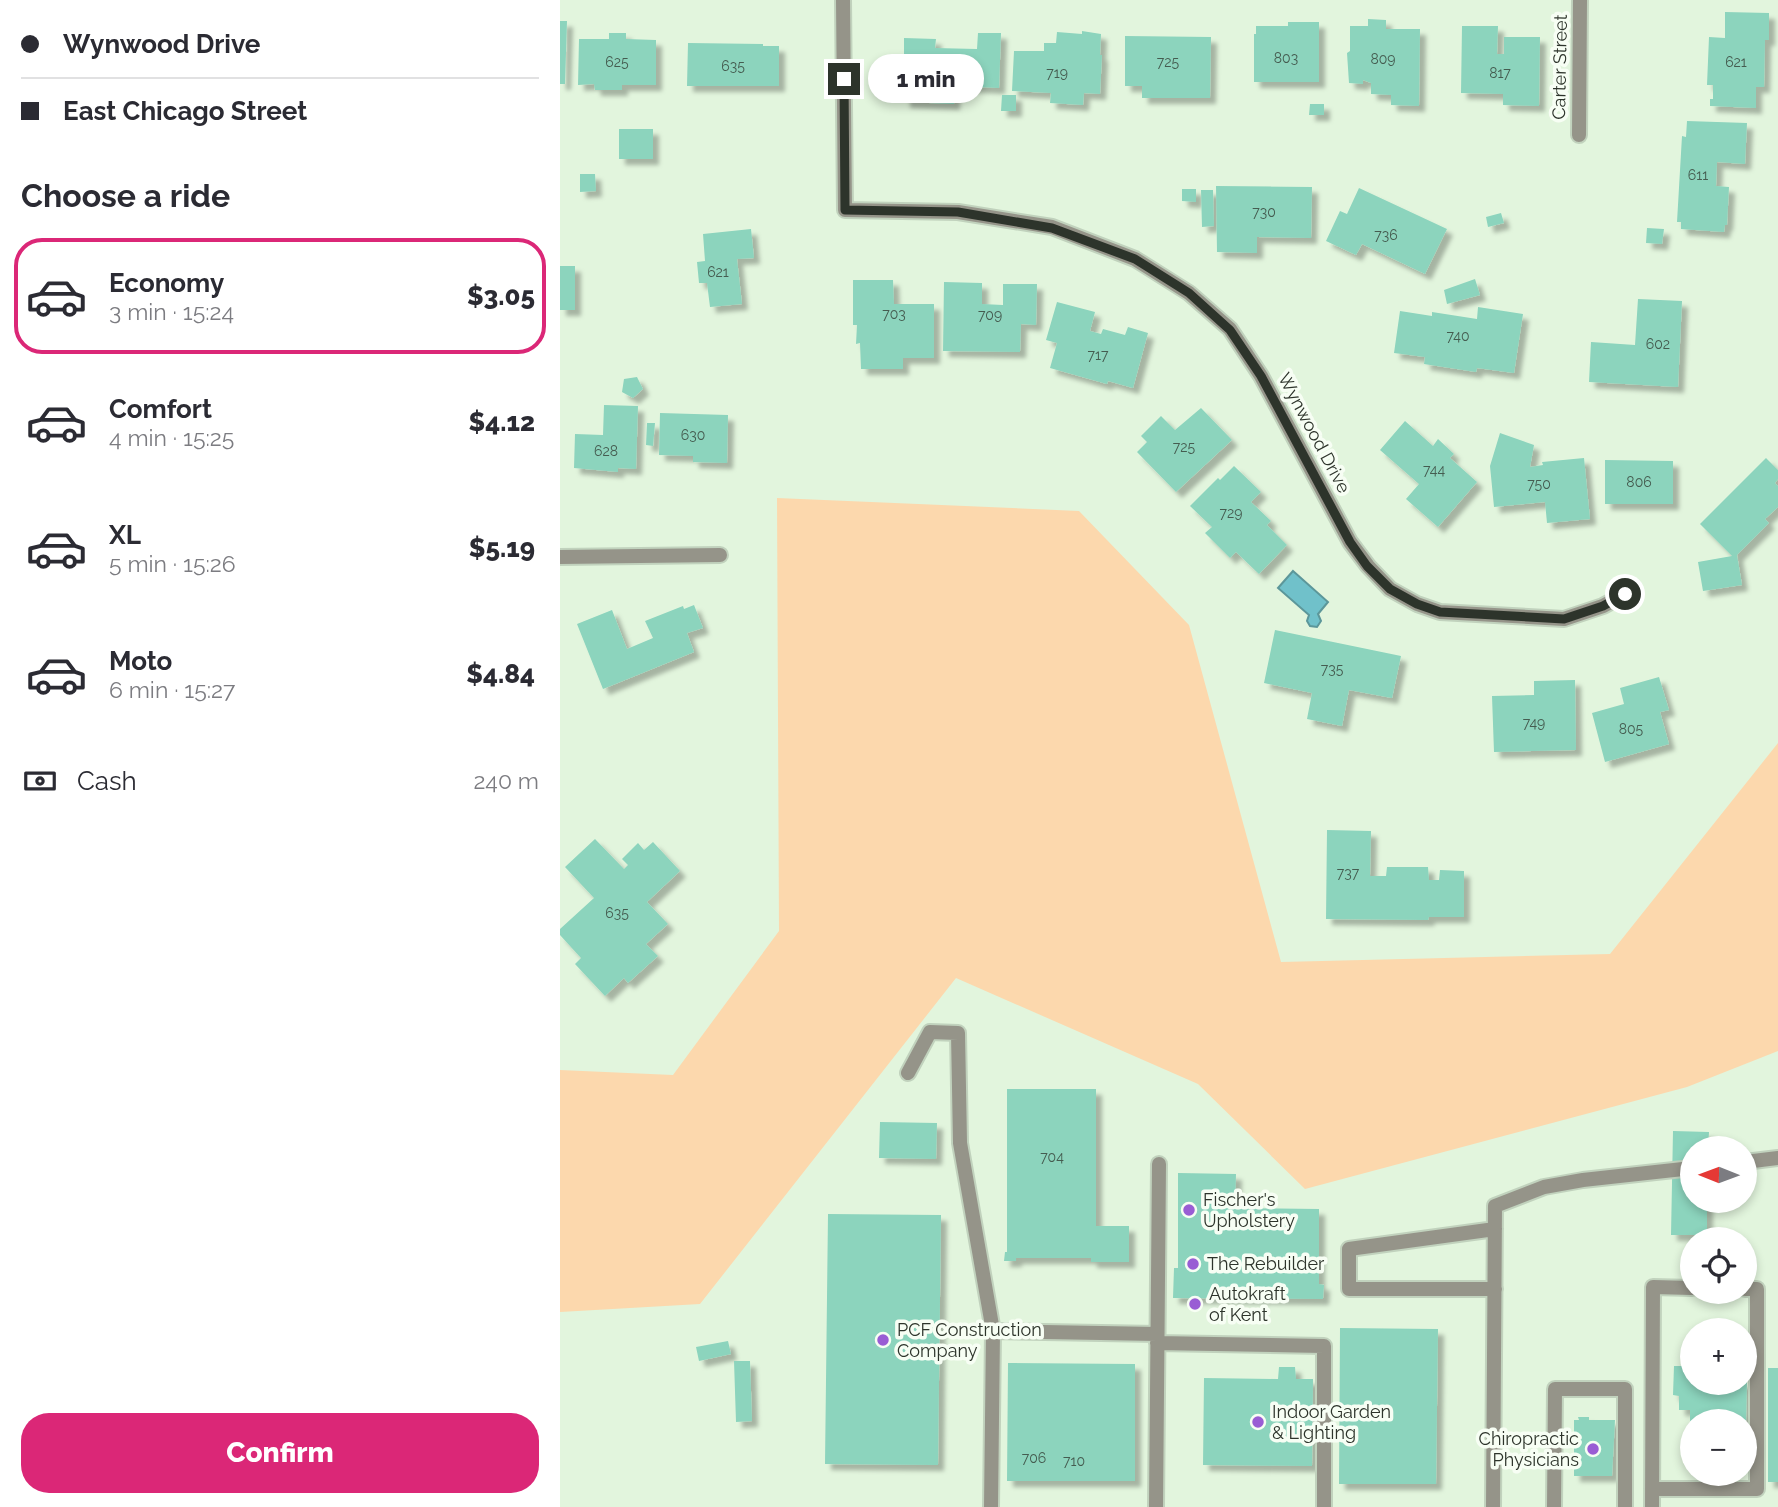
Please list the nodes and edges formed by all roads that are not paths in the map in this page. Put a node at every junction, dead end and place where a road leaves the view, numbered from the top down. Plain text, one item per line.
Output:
1 (843, 0) edge
2 (1580, 0) edge
3 (1579, 135) dead end
4 (720, 555) dead end
5 (560, 557) edge
6 (1625, 594) dead end
7 (908, 1073) dead end
8 (1778, 1158) edge
9 (1757, 1161) edge
10 (1159, 1164) dead end
11 (1680, 1169) edge
12 (1495, 1229) junction
13 (1680, 1288) edge
14 (1495, 1289) junction
15 (1757, 1304) edge
16 (993, 1331) junction
17 (1157, 1338) junction
18 (1652, 1489) junction
19 (990, 1507) edge
20 (1156, 1507) edge
21 (1324, 1507) edge
22 (1493, 1507) edge
23 (1554, 1507) edge
24 (1625, 1507) edge
25 (1652, 1507) edge

1 - 6 street, Wynwood Drive
2 - 3 street, Carter Street
4 - 5 street
7 - 16 street
8 - 9 street
10 - 17 street
11 - 12 street
12 - 14 street
12 - 14 street
13 - 18 street
14 - 22 street
15 - 18 street
16 - 17 street
16 - 19 street
17 - 20 street
17 - 21 street
18 - 25 street
23 - 24 street

